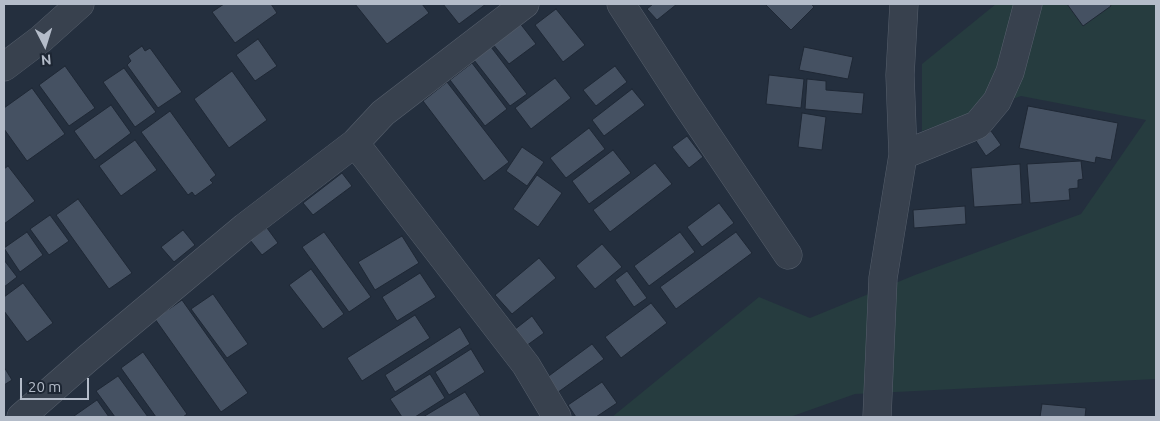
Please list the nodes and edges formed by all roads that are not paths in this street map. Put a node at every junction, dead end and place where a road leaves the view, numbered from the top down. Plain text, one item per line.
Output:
1 (80, 4) edge
2 (524, 4) edge
3 (621, 4) edge
4 (904, 4) edge
5 (1028, 4) edge
6 (4, 67) edge
7 (355, 143) junction
8 (903, 155) junction
9 (788, 255) dead end
10 (21, 417) edge
11 (557, 417) edge
12 (877, 417) edge

1 - 6 street
2 - 7 street
3 - 9 street
4 - 8 street
5 - 8 street
7 - 10 street
7 - 11 street
8 - 12 street

